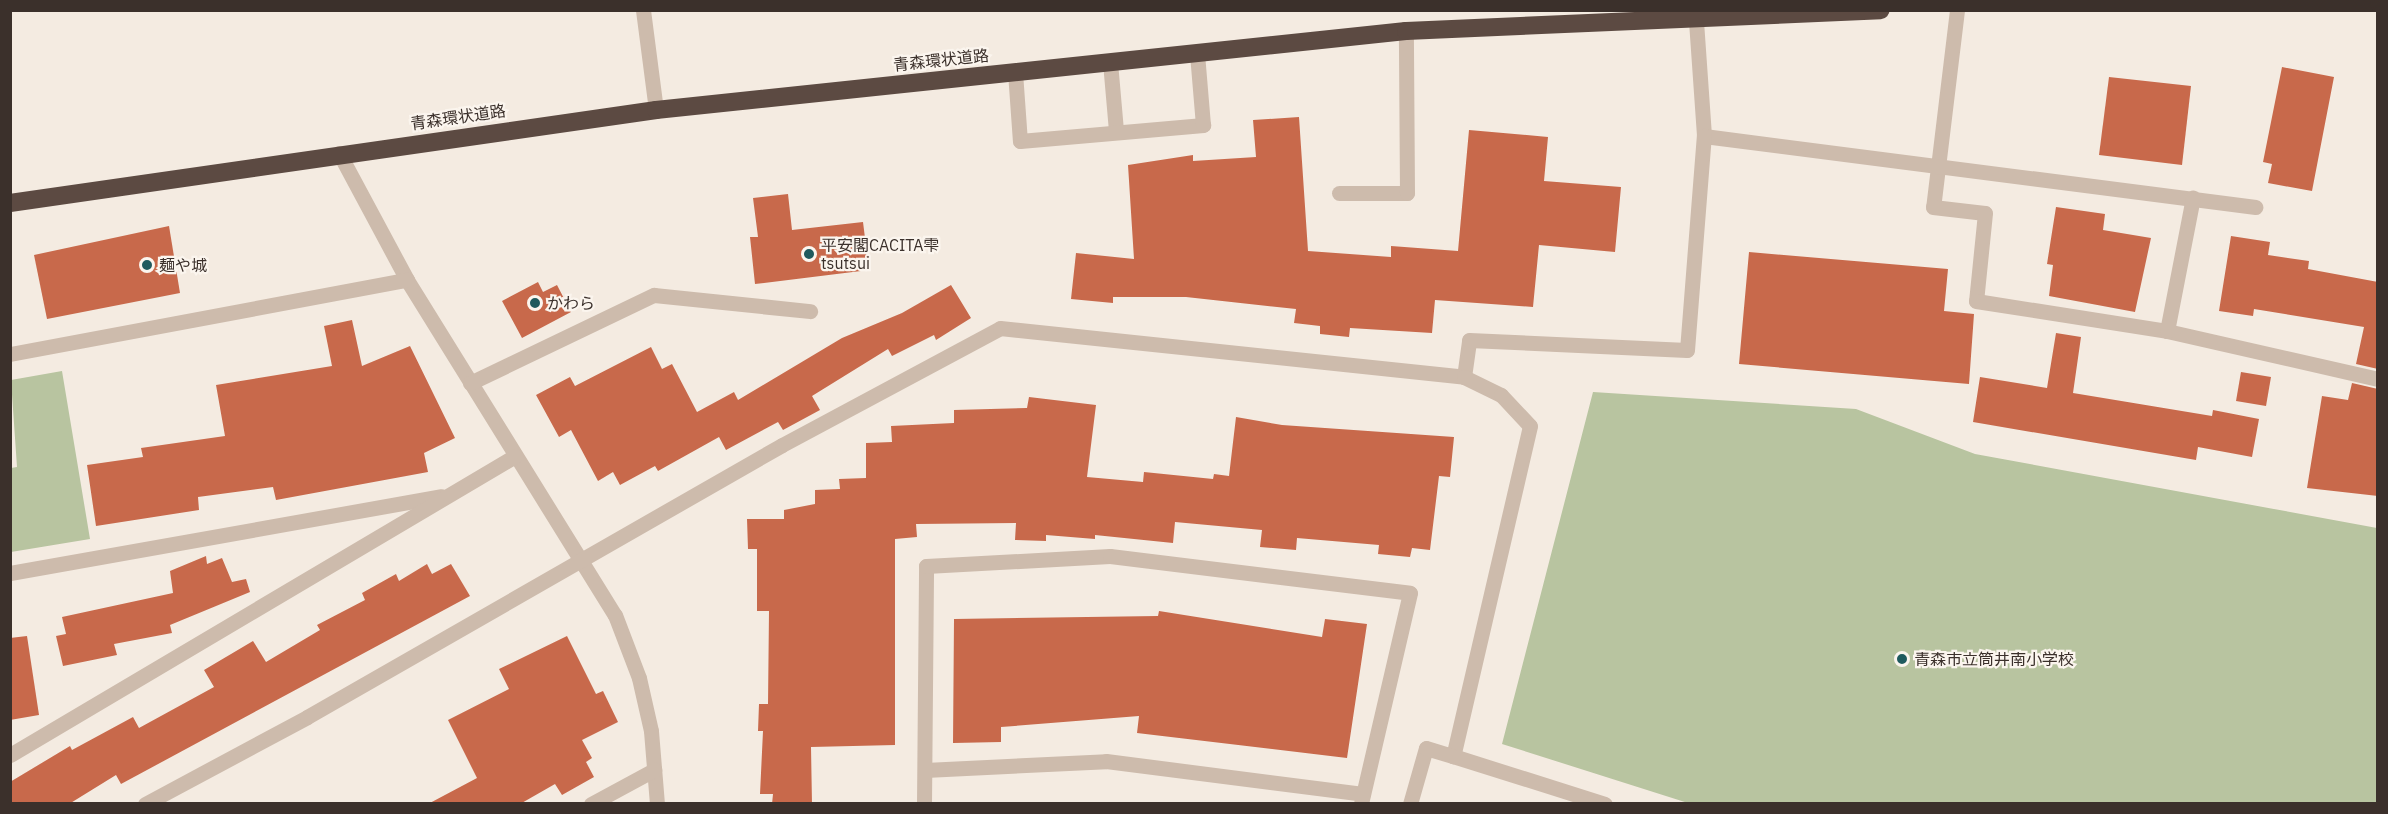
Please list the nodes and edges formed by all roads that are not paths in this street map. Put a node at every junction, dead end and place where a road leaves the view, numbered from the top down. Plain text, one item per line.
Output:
1 (643, 10) edge
2 (1881, 10) edge
3 (1958, 10) edge
4 (1696, 21) junction
5 (1406, 31) junction
6 (1197, 53) junction
7 (1110, 62) junction
8 (1015, 72) junction
9 (656, 110) junction
10 (1116, 131) junction
11 (1704, 136) junction
12 (339, 153) junction
13 (1937, 164) junction
14 (1340, 193) dead end
15 (2193, 197) junction
16 (10, 203) edge
17 (2255, 207) dead end
18 (407, 280) junction
19 (810, 311) dead end
20 (2167, 332) junction
21 (10, 354) edge
22 (1464, 377) junction
23 (2378, 379) edge
24 (470, 383) junction
25 (514, 456) junction
26 (450, 495) junction
27 (581, 561) junction
28 (10, 573) edge
29 (10, 755) edge
30 (1453, 756) junction
31 (654, 770) junction
32 (926, 770) junction
33 (1362, 799) edge
34 (145, 804) edge
35 (591, 804) edge
36 (657, 804) edge
37 (924, 804) edge
38 (1410, 804) edge
39 (1605, 804) edge

1 - 9 street
2 - 4 highway, 青森環状道路
3 - 13 street
4 - 5 highway, 青森環状道路
4 - 11 street
5 - 6 highway, 青森環状道路
5 - 14 street
6 - 7 highway, 青森環状道路
6 - 10 street
7 - 8 highway, 青森環状道路
7 - 10 street
8 - 9 highway, 青森環状道路
8 - 10 street
9 - 12 highway, 青森環状道路
11 - 13 street
11 - 22 street
12 - 16 highway, 青森環状道路
12 - 18 street
13 - 15 street
13 - 20 street
15 - 17 street
15 - 20 street
18 - 21 street
18 - 24 street
19 - 24 street
20 - 23 street
22 - 27 street
22 - 30 street
24 - 25 street
25 - 26 street
25 - 27 street
26 - 28 street
26 - 29 street
27 - 31 street
27 - 34 street
30 - 38 street
30 - 39 street
31 - 35 street
31 - 36 street
32 - 33 street
32 - 33 street
32 - 37 street

